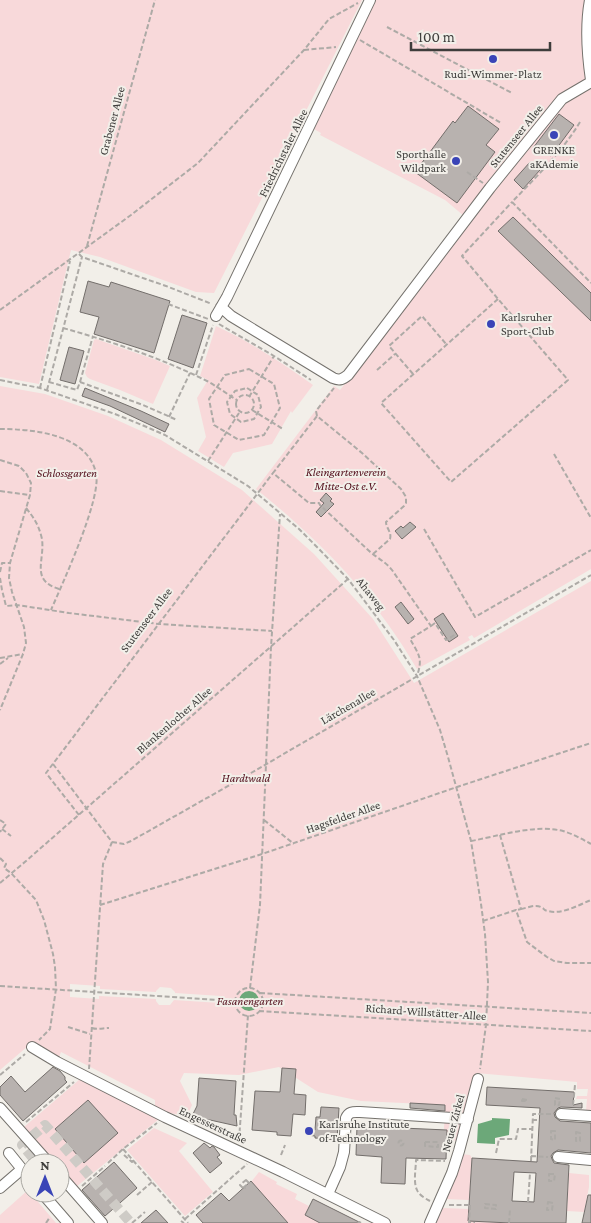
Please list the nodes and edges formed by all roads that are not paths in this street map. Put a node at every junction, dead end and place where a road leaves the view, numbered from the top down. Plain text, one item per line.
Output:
1 (370, 0) edge
2 (590, 0) edge
3 (591, 81) edge
4 (339, 380) joint
5 (32, 1047) road end
6 (478, 1079) road end
7 (0, 1108) edge
8 (556, 1114) road end
9 (591, 1116) edge
10 (468, 1119) junction
11 (9, 1153) dead end
12 (40, 1153) edge
13 (554, 1157) road end
14 (591, 1160) edge
15 (20, 1167) edge
16 (20, 1171) edge
17 (70, 1186) edge
18 (0, 1188) edge
19 (328, 1194) junction
20 (51, 1203) edge
21 (68, 1223) edge
22 (102, 1223) edge
23 (385, 1223) edge
24 (430, 1223) edge

1 - 4 street, Friedrichstaler Allee
2 - 3 street
3 - 4 street, Stutenseer Allee
5 - 19 street, Engesserstraße
6 - 10 street, Neuer Zirkel
7 - 12 street
8 - 9 street
10 - 19 street
10 - 24 street, Neuer Zirkel
11 - 15 street
13 - 14 street
16 - 18 street
17 - 22 street
19 - 23 street, Engesserstraße
20 - 21 street

